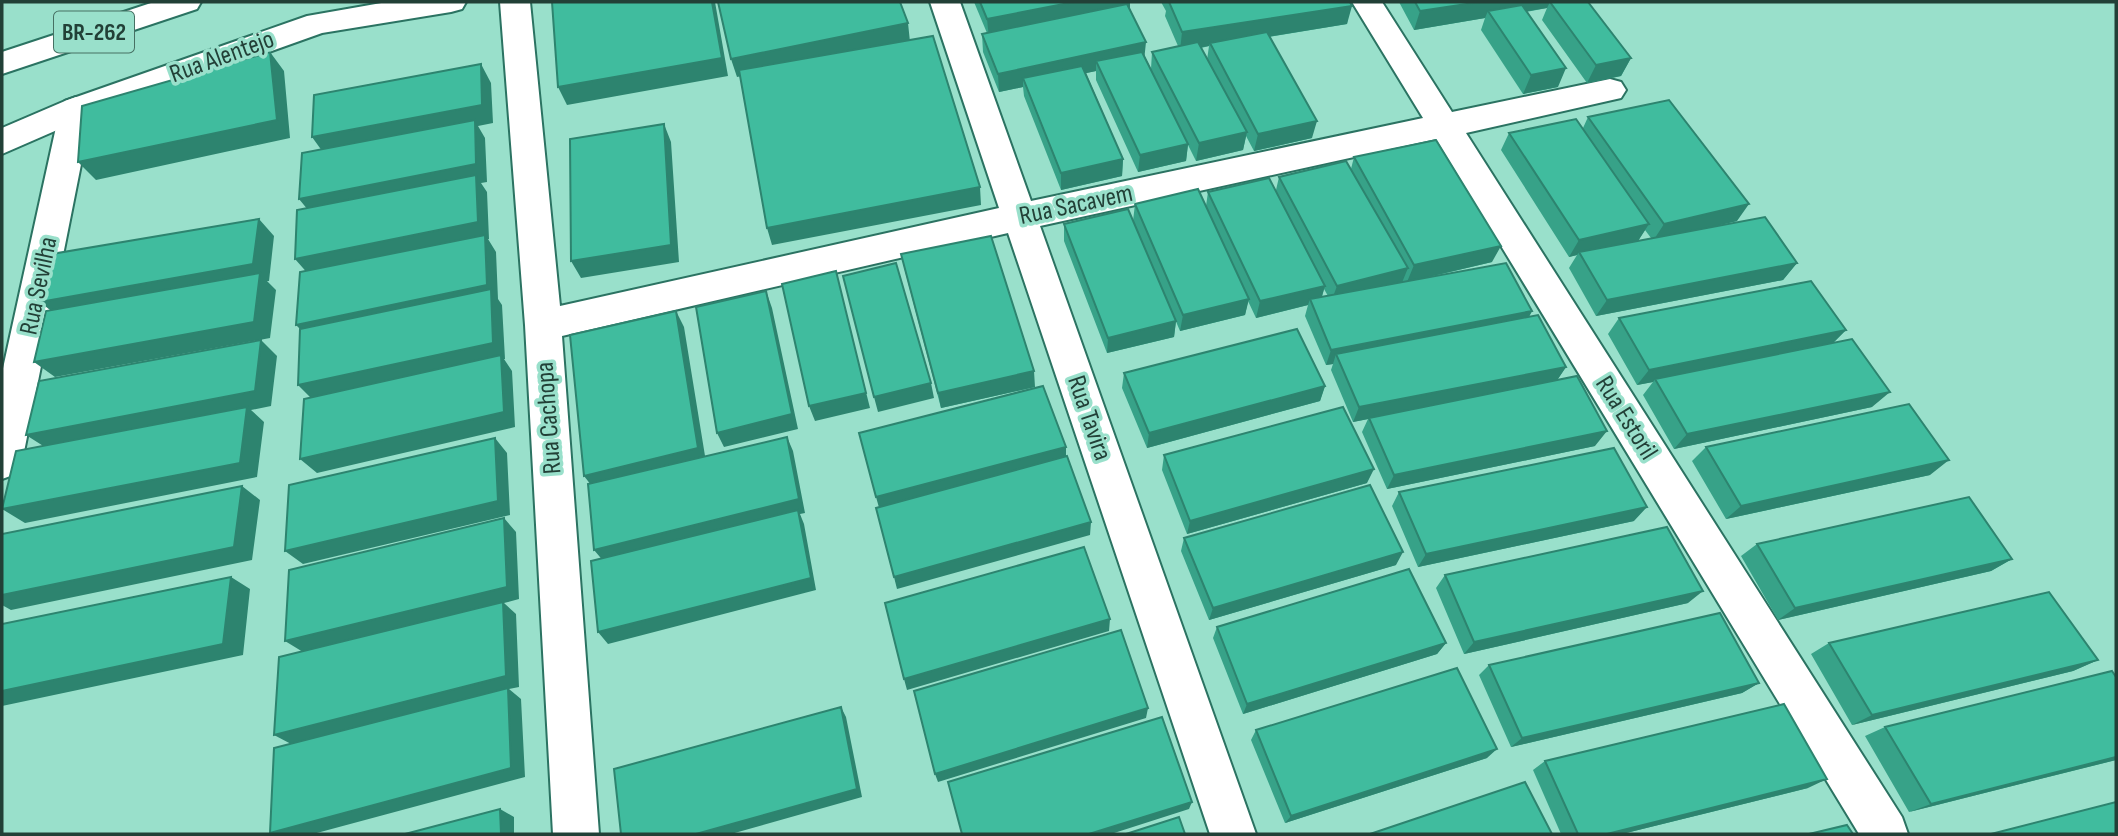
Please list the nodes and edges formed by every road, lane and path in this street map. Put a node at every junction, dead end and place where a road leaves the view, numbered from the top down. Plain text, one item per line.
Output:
1 (217, 2) edge
2 (451, 2) edge
3 (516, 2) edge
4 (945, 2) edge
5 (1367, 2) edge
6 (174, 6) edge
7 (2, 63) edge
8 (1610, 90) dead end
9 (76, 109) junction
10 (1444, 126) junction
11 (2, 142) edge
12 (1019, 217) junction
13 (543, 325) junction
14 (2, 462) edge
15 (576, 834) edge
16 (1233, 834) edge
17 (1885, 834) edge

1 - 6 main road, BR-262
2 - 9 main road, Rua Alentejo
3 - 13 main road, Rua Cachopa
4 - 12 main road, Rua Tavira
5 - 10 main road, Rua Estoril
6 - 7 main road, BR-262
8 - 10 main road, Rua Sacavem
9 - 11 main road, Rua Alentejo
9 - 14 main road, Rua Sevilha
10 - 12 main road, Rua Sacavem
10 - 17 main road, Rua Estoril
12 - 13 main road, Rua Sacavem
12 - 16 main road, Rua Tavira
13 - 15 main road, Rua Cachopa

